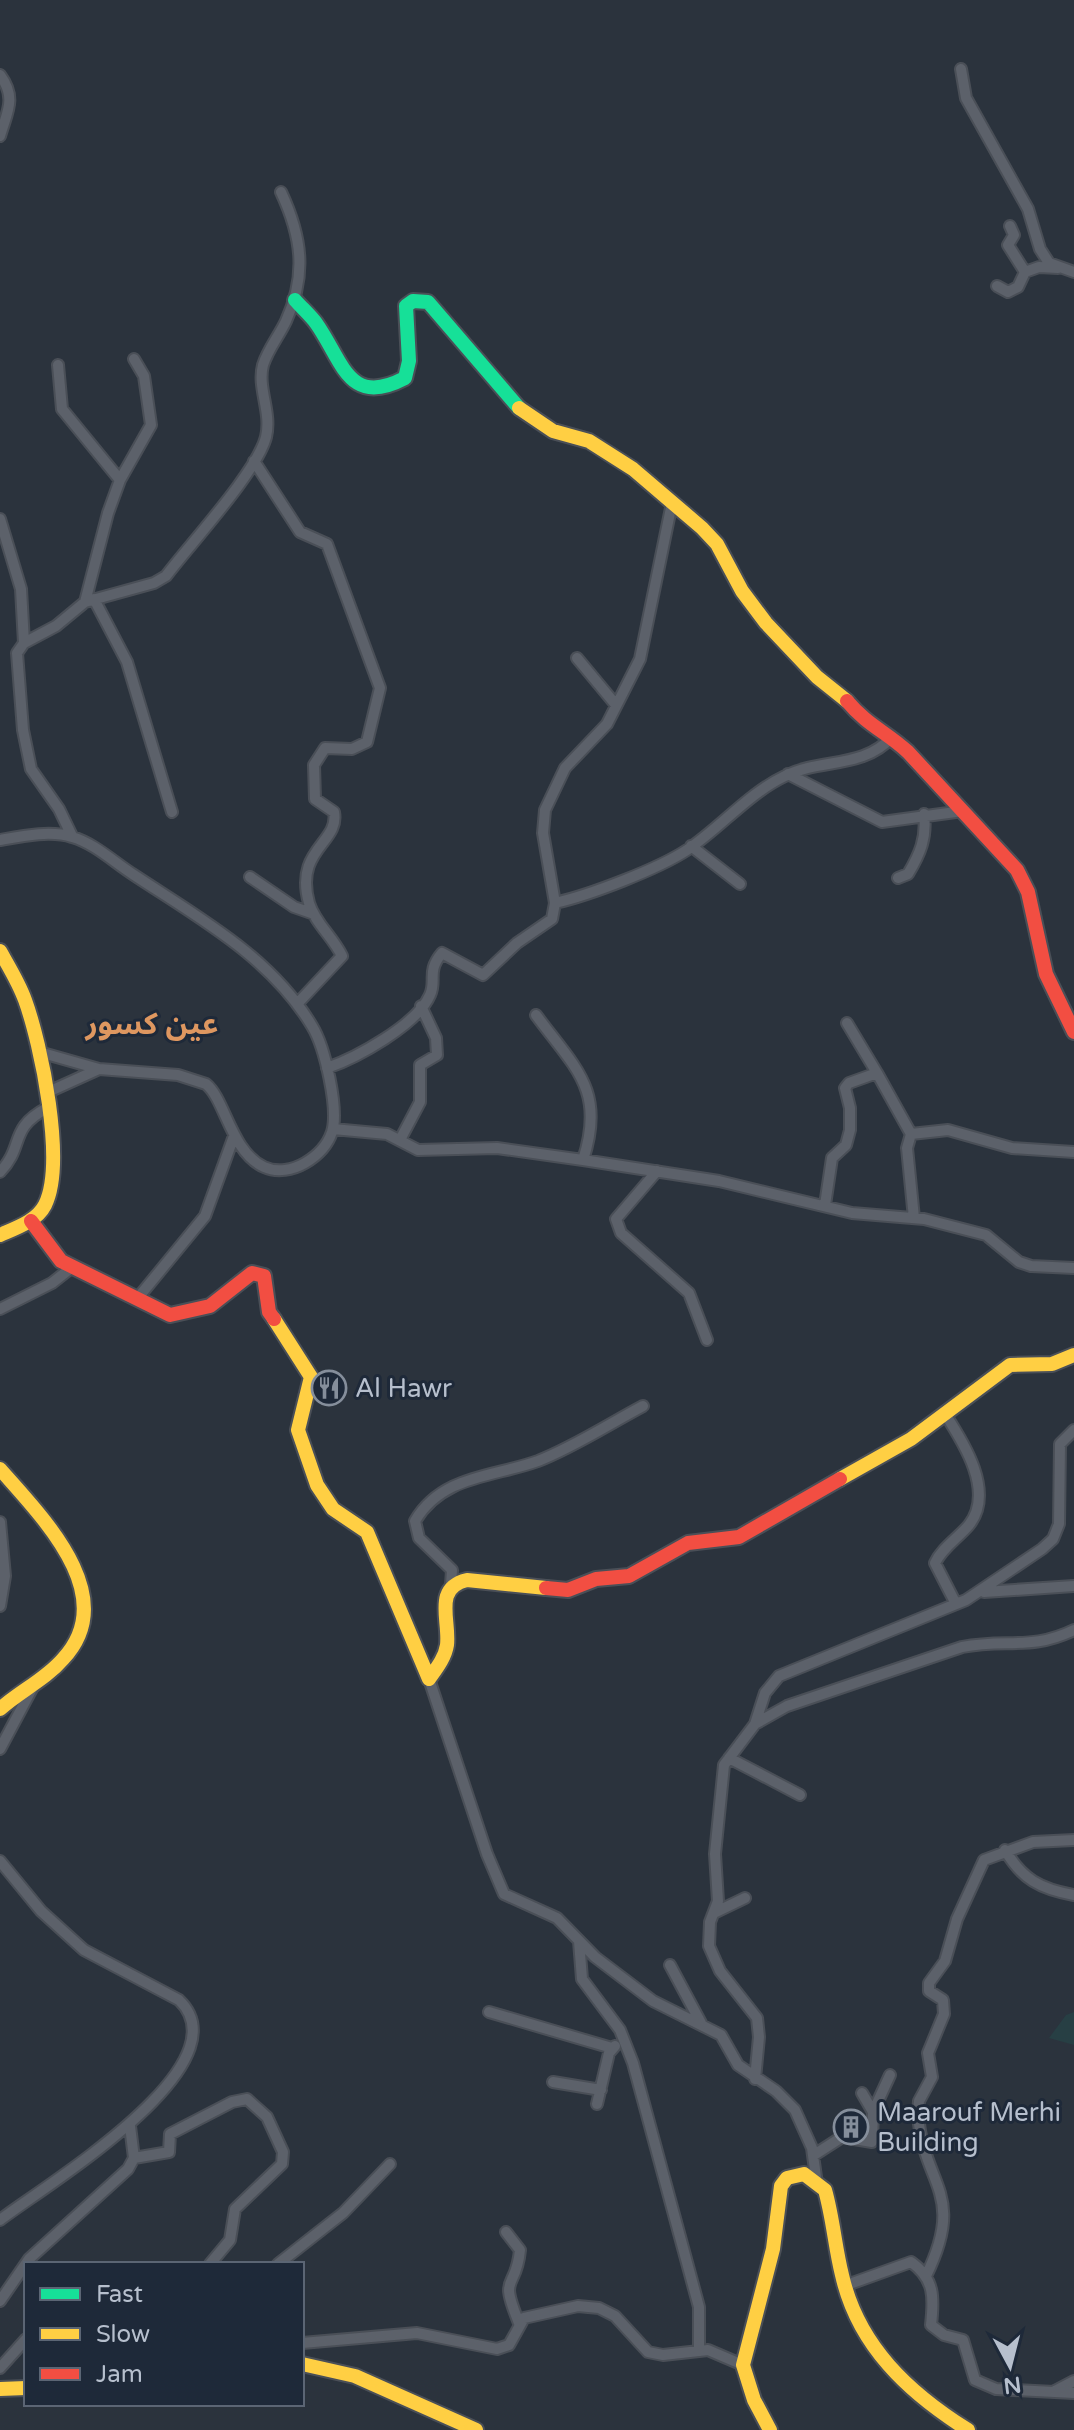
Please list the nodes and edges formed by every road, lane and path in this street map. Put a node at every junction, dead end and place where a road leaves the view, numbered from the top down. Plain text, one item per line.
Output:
1 (961, 69) dead end
2 (0, 75) edge
3 (0, 136) edge
4 (281, 192) dead end
5 (1010, 226) dead end
6 (1069, 270) edge
7 (1025, 272) junction
8 (997, 286) dead end
9 (295, 300) junction
10 (134, 359) dead end
11 (58, 365) dead end
12 (254, 461) junction
13 (120, 480) junction
14 (672, 503) junction
15 (0, 519) edge
16 (90, 601) junction
17 (24, 643) junction
18 (577, 658) dead end
19 (616, 705) junction
20 (892, 737) junction
21 (788, 774) junction
22 (963, 811) junction
23 (172, 812) dead end
24 (924, 814) junction
25 (72, 836) junction
26 (0, 840) edge
27 (691, 846) junction
28 (250, 877) dead end
29 (898, 878) dead end
30 (740, 884) dead end
31 (555, 903) junction
32 (314, 914) junction
33 (0, 951) edge
34 (297, 1004) junction
35 (421, 1006) junction
36 (536, 1015) dead end
37 (847, 1023) dead end
38 (1074, 1032) edge
39 (39, 1052) junction
40 (327, 1068) junction
41 (99, 1069) junction
42 (877, 1073) junction
43 (46, 1100) junction
44 (333, 1129) junction
45 (911, 1134) junction
46 (234, 1136) junction
47 (401, 1138) junction
48 (1074, 1152) edge
49 (583, 1160) junction
50 (657, 1171) junction
51 (0, 1172) edge
52 (825, 1205) junction
53 (914, 1218) junction
54 (31, 1221) junction
55 (0, 1235) edge
56 (71, 1268) junction
57 (1074, 1268) edge
58 (137, 1299) junction
59 (0, 1309) edge
60 (707, 1340) dead end
61 (1074, 1355) edge
62 (643, 1406) dead end
63 (945, 1414) junction
64 (1074, 1430) edge
65 (0, 1469) edge
66 (1074, 1513) edge
67 (1060, 1514) junction
68 (0, 1522) edge
69 (451, 1585) junction
70 (1074, 1586) edge
71 (981, 1592) junction
72 (956, 1604) junction
73 (0, 1606) edge
74 (1074, 1630) edge
75 (429, 1679) junction
76 (35, 1683) junction
77 (0, 1709) edge
78 (755, 1724) junction
79 (0, 1749) edge
80 (729, 1758) junction
81 (800, 1795) dead end
82 (1074, 1840) edge
83 (1005, 1850) junction
84 (0, 1861) edge
85 (1074, 1895) edge
86 (745, 1898) dead end
87 (716, 1912) junction
88 (579, 1941) junction
89 (670, 1965) dead end
90 (489, 2012) dead end
91 (701, 2023) junction
92 (624, 2043) junction
93 (612, 2048) junction
94 (890, 2075) dead end
95 (755, 2079) junction
96 (553, 2082) dead end
97 (601, 2090) junction
98 (862, 2093) dead end
99 (597, 2104) dead end
100 (873, 2112) junction
101 (130, 2126) junction
102 (814, 2155) junction
103 (134, 2158) junction
104 (390, 2164) dead end
105 (816, 2177) junction
106 (0, 2220) edge
107 (506, 2232) dead end
108 (27, 2262) edge
109 (212, 2262) edge
110 (281, 2262) edge
111 (24, 2266) edge
112 (926, 2276) junction
113 (844, 2286) junction
114 (0, 2301) edge
115 (519, 2323) junction
116 (24, 2341) edge
117 (304, 2343) edge
118 (699, 2349) junction
119 (304, 2364) edge
120 (743, 2365) junction
121 (0, 2368) edge
122 (1074, 2381) edge
123 (24, 2388) edge
124 (0, 2389) edge
125 (1053, 2392) junction
126 (1074, 2393) edge
127 (964, 2429) edge
128 (476, 2430) edge
129 (770, 2430) edge

1 - 6 street
2 - 3 street
4 - 9 street
5 - 7 street
6 - 7 street
7 - 8 street
9 - 12 street
9 - 14 street
10 - 13 street
11 - 13 street
12 - 16 street
12 - 32 street
13 - 16 street
14 - 19 street
14 - 20 street
15 - 17 street
16 - 17 street
16 - 23 street
17 - 25 street
18 - 19 street
19 - 31 street
20 - 21 street
20 - 22 street
21 - 24 street
21 - 27 street
22 - 24 street
22 - 38 street
24 - 29 street
25 - 26 street
25 - 34 street
27 - 30 street
27 - 31 street
28 - 32 street
31 - 35 street
32 - 34 street
33 - 39 street
34 - 40 street
35 - 40 street
35 - 47 street
36 - 49 street
37 - 42 street
39 - 41 street
39 - 43 street
40 - 44 street
41 - 43 street
41 - 46 street
42 - 45 street
42 - 52 street
43 - 51 street
43 - 54 street
44 - 46 street
44 - 47 street
45 - 48 street
45 - 53 street
46 - 58 street
47 - 49 street
49 - 50 street
50 - 52 street
50 - 60 street
52 - 53 street
53 - 57 street
54 - 55 street
54 - 56 street
56 - 58 street
56 - 59 street
58 - 75 street
61 - 63 street
62 - 69 street
63 - 69 street
63 - 72 street
64 - 67 street
65 - 76 street
66 - 67 street
67 - 71 street
68 - 73 street
69 - 75 street
70 - 71 street
71 - 72 street
72 - 78 street
74 - 78 street
75 - 88 street
76 - 77 street
76 - 79 street
78 - 80 street
80 - 81 street
80 - 87 street
82 - 83 street
83 - 85 street
83 - 112 street
84 - 101 street
86 - 87 street
87 - 95 street
88 - 91 street
88 - 92 street
89 - 91 street
90 - 93 street
91 - 95 street
92 - 93 street
92 - 118 street
93 - 97 street
94 - 100 street
95 - 102 street
96 - 97 street
97 - 99 street
98 - 100 street
100 - 102 street
101 - 103 street
101 - 106 street
102 - 105 street
103 - 108 street
103 - 109 street
104 - 110 street
105 - 113 street
105 - 120 street
107 - 115 street
111 - 114 street
112 - 113 street
112 - 125 street
113 - 127 street
115 - 117 street
115 - 118 street
116 - 121 street
118 - 120 street
119 - 128 street
120 - 129 street
122 - 125 street
123 - 124 street
125 - 126 street

